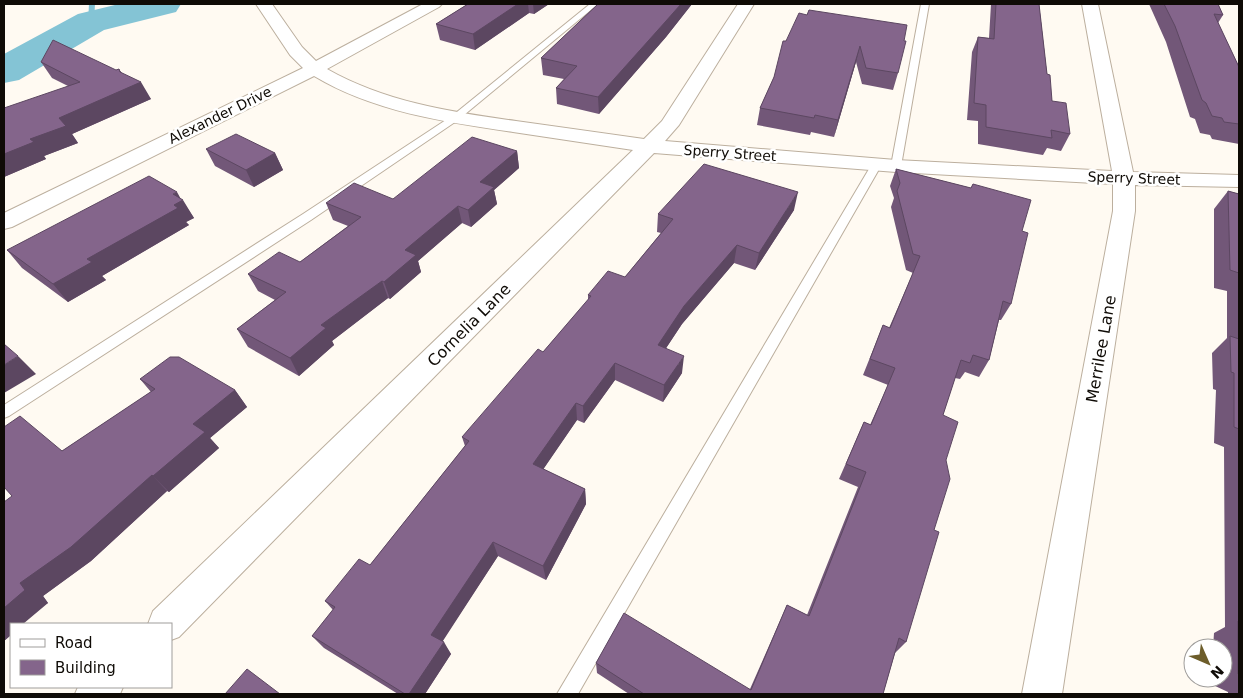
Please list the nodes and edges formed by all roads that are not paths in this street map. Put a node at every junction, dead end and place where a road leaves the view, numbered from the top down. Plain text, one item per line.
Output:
1 (264, 4) edge
2 (434, 4) edge
3 (594, 4) edge
4 (746, 4) edge
5 (925, 4) edge
6 (1090, 4) edge
7 (314, 69) junction
8 (455, 118) junction
9 (649, 146) junction
10 (886, 165) junction
11 (1124, 178) junction
12 (1239, 181) edge
13 (4, 222) edge
14 (4, 412) edge
15 (167, 623) edge
16 (567, 694) edge
17 (1042, 694) edge

1 - 7 street, Sperry Street
2 - 7 street, Alexander Drive
3 - 8 lane
4 - 9 street, Cornelia Lane
5 - 10 lane
6 - 11 street, Merrilee Lane
7 - 8 street, Sperry Street
7 - 13 street, Alexander Drive
8 - 9 street, Sperry Street
8 - 14 lane
9 - 10 street, Sperry Street
9 - 15 street, Cornelia Lane
10 - 11 street, Sperry Street
10 - 16 lane
11 - 12 street, Sperry Street
11 - 17 street, Merrilee Lane

